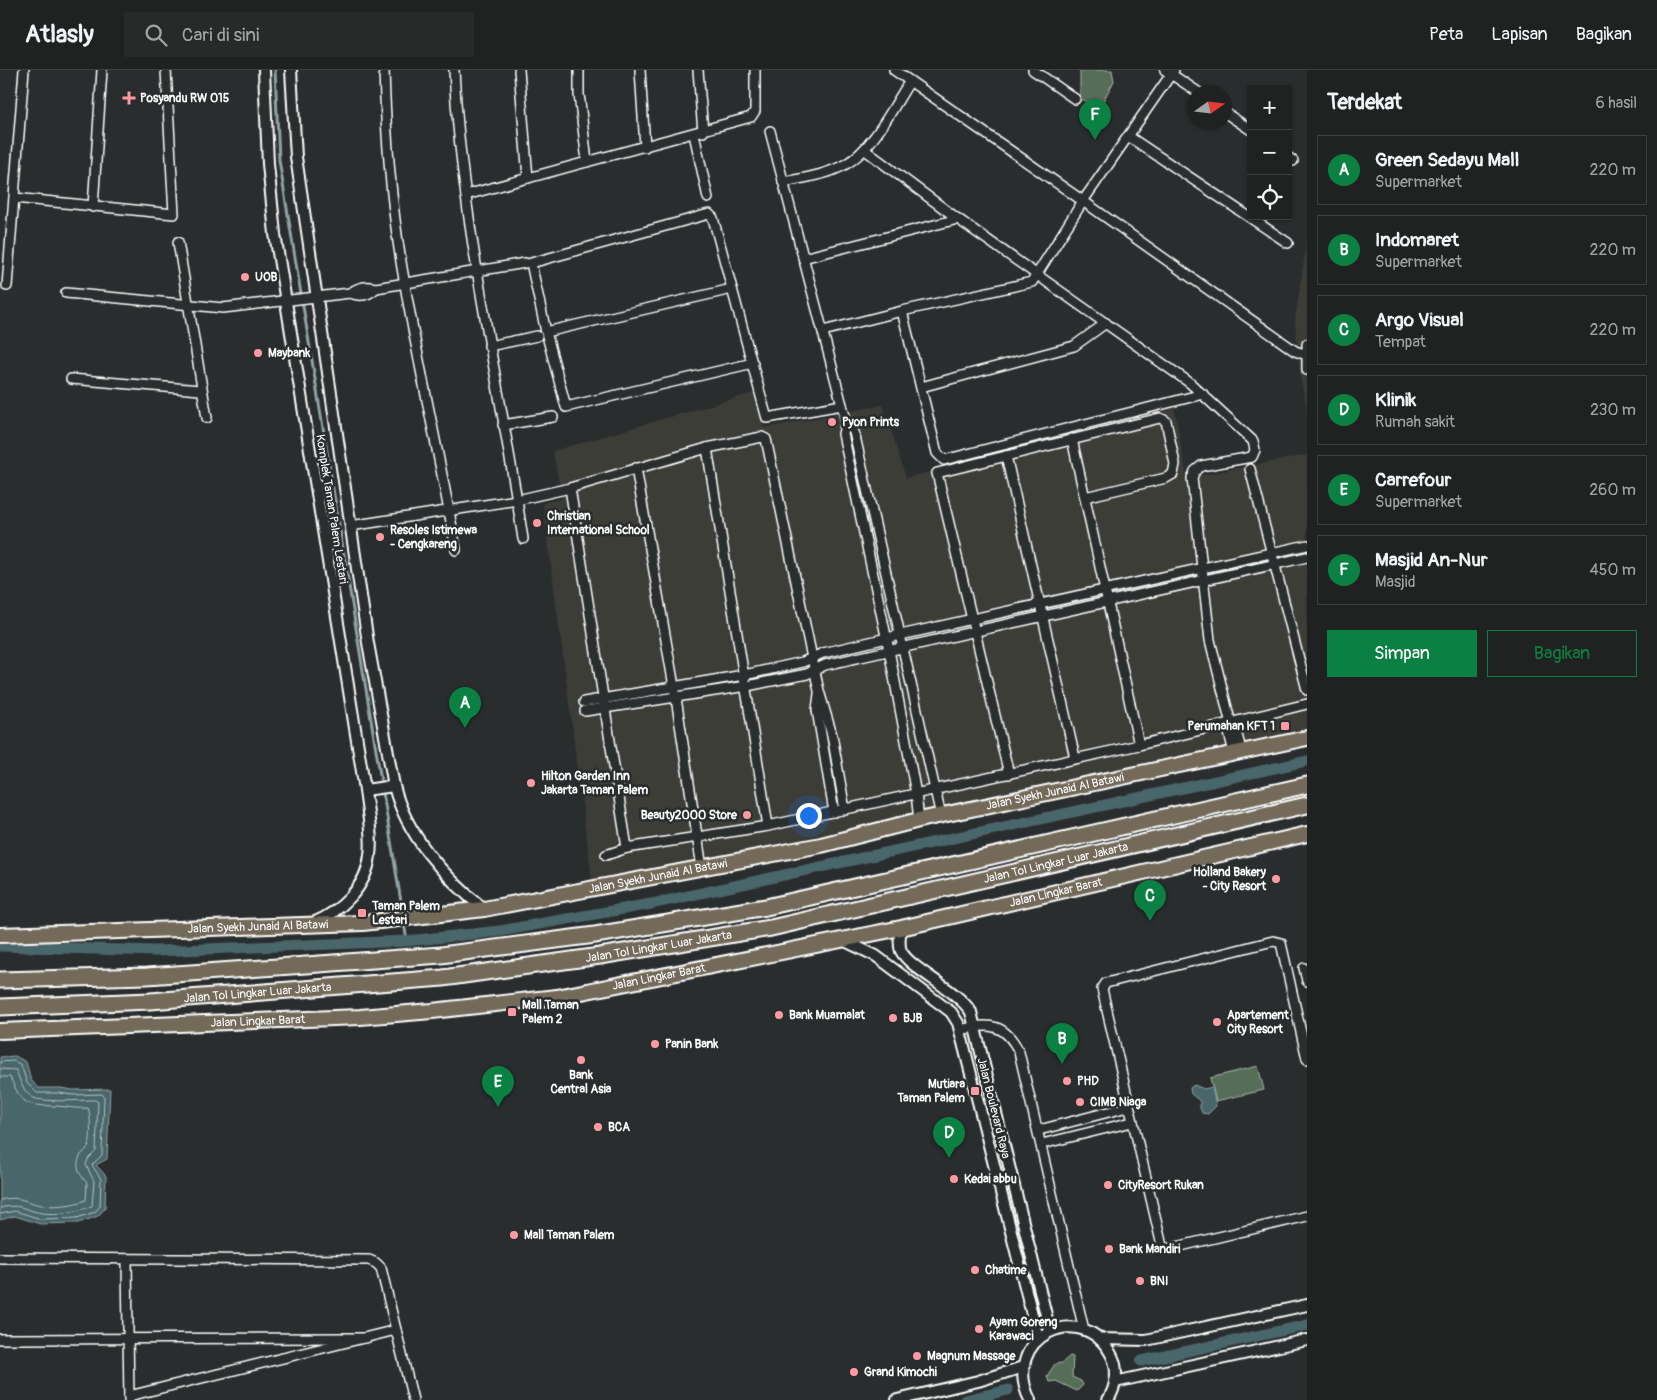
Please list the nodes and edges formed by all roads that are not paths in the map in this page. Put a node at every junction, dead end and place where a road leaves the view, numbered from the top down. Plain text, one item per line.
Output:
1 (24, 70) edge
2 (102, 70) edge
3 (166, 70) edge
4 (264, 70) edge
5 (291, 70) edge
6 (384, 70) edge
7 (454, 70) edge
8 (519, 70) edge
9 (579, 70) edge
10 (640, 70) edge
11 (698, 70) edge
12 (755, 70) edge
13 (894, 70) edge
14 (1034, 70) edge
15 (1170, 71) edge
16 (910, 82) junction
17 (1189, 85) edge
18 (1075, 99) dead end
19 (1232, 117) edge
20 (1247, 127) edge
21 (770, 131) dead end
22 (699, 133) junction
23 (1128, 136) junction
24 (645, 147) junction
25 (865, 150) junction
26 (587, 162) junction
27 (528, 178) junction
28 (783, 182) junction
29 (466, 195) junction
30 (14, 198) junction
31 (708, 198) dead end
32 (1083, 201) junction
33 (94, 207) junction
34 (958, 220) junction
35 (178, 242) dead end
36 (1288, 243) dead end
37 (803, 258) junction
38 (525, 262) dead end
39 (476, 272) junction
40 (1037, 274) junction
41 (404, 284) junction
42 (7, 286) dead end
43 (732, 289) junction
44 (66, 293) dead end
45 (313, 298) junction
46 (291, 301) junction
47 (188, 305) junction
48 (902, 311) junction
49 (1106, 323) junction
50 (823, 331) junction
51 (541, 334) junction
52 (488, 346) junction
53 (1306, 351) edge
54 (753, 363) junction
55 (1307, 370) edge
56 (71, 379) dead end
57 (921, 387) junction
58 (200, 390) junction
59 (1203, 394) junction
60 (842, 405) junction
61 (553, 417) dead end
62 (207, 418) dead end
63 (846, 420) junction
64 (503, 425) junction
65 (1072, 439) junction
66 (707, 448) junction
67 (1006, 456) junction
68 (636, 468) junction
69 (1250, 469) dead end
70 (867, 486) junction
71 (570, 488) junction
72 (854, 489) junction
73 (1085, 497) junction
74 (517, 500) junction
75 (449, 512) junction
76 (350, 526) junction
77 (523, 539) dead end
78 (1307, 545) edge
79 (456, 550) dead end
80 (1272, 553) junction
81 (1307, 558) edge
82 (1276, 564) junction
83 (1202, 569) junction
84 (1203, 581) junction
85 (1106, 590) junction
86 (1108, 602) junction
87 (1039, 605) junction
88 (1041, 616) junction
89 (973, 619) junction
90 (976, 631) junction
91 (899, 636) junction
92 (887, 638) junction
93 (902, 648) junction
94 (889, 650) junction
95 (813, 656) junction
96 (816, 669) junction
97 (744, 675) junction
98 (746, 686) junction
99 (674, 688) junction
100 (1307, 690) edge
101 (820, 691) junction
102 (676, 698) junction
103 (603, 699) junction
104 (1307, 704) edge
105 (605, 709) junction
106 (1231, 724) junction
107 (1307, 738) edge
108 (1307, 743) edge
109 (1139, 745) junction
110 (1272, 745) junction
111 (1237, 751) junction
112 (1075, 758) junction
113 (1009, 774) junction
114 (1307, 785) edge
115 (380, 788) junction
116 (935, 789) junction
117 (916, 794) junction
118 (1307, 805) edge
119 (845, 810) junction
120 (834, 812) junction
121 (941, 816) junction
122 (919, 820) junction
123 (768, 826) junction
124 (1307, 834) edge
125 (697, 838) junction
126 (627, 848) junction
127 (606, 855) dead end
128 (702, 868) junction
129 (484, 909) junction
130 (308, 925) junction
131 (901, 928) junction
132 (0, 935) edge
133 (843, 940) junction
134 (1304, 968) dead end
135 (0, 980) edge
136 (1307, 980) edge
137 (0, 1007) edge
138 (976, 1026) junction
139 (961, 1030) junction
140 (0, 1032) edge
141 (1307, 1059) edge
142 (995, 1106) junction
143 (1128, 1107) junction
144 (981, 1109) junction
145 (1132, 1122) junction
146 (1000, 1130) junction
147 (1039, 1130) junction
148 (987, 1133) junction
149 (1042, 1144) junction
150 (1307, 1216) edge
151 (0, 1258) edge
152 (127, 1261) junction
153 (1307, 1305) edge
154 (396, 1330) junction
155 (1084, 1330) junction
156 (1050, 1331) junction
157 (127, 1337) junction
158 (366, 1338) junction
159 (1038, 1338) junction
160 (0, 1339) edge
161 (1100, 1339) junction
162 (1307, 1340) edge
163 (1023, 1367) junction
164 (1116, 1382) junction
165 (129, 1398) edge
166 (413, 1400) edge
167 (897, 1400) edge
168 (1030, 1400) edge
169 (1108, 1400) edge

1 - 30 street
2 - 33 street
3 - 33 street
4 - 46 street, Komplek Taman Palem Lestari
5 - 45 street, Komplek Taman Palem Lestari
6 - 41 street
7 - 29 street
8 - 27 street
9 - 26 street
10 - 24 street
11 - 22 street
12 - 22 street
13 - 16 street
14 - 18 street
15 - 17 street
15 - 23 street
16 - 25 street
16 - 32 street
19 - 20 street
21 - 28 street
22 - 24 street
22 - 31 street
23 - 32 street
23 - 36 street
24 - 26 street
25 - 28 street
25 - 34 street
26 - 27 street
27 - 29 street
28 - 37 street
29 - 39 street
30 - 33 street
30 - 42 street
32 - 40 street
32 - 53 street
34 - 37 street
34 - 40 street
35 - 47 street
37 - 50 street
38 - 39 street
39 - 41 street
39 - 52 street
40 - 48 street
40 - 49 street
41 - 45 street
41 - 75 street
43 - 51 street
43 - 51 street
43 - 54 street
44 - 47 street
45 - 46 street
45 - 76 street, Komplek Taman Palem Lestari
46 - 47 street
46 - 115 street, Komplek Taman Palem Lestari
47 - 58 street
48 - 50 street
48 - 57 street
49 - 57 street
49 - 59 street
50 - 60 street
51 - 52 street
51 - 54 street
52 - 64 street
53 - 55 street
54 - 60 street
56 - 58 street
57 - 59 street
58 - 62 street
59 - 83 street
60 - 63 street
61 - 64 street
63 - 70 street
63 - 72 street
64 - 74 street
65 - 67 street
65 - 73 street
65 - 73 street
66 - 68 street
66 - 95 street
66 - 97 street
67 - 87 street
67 - 89 street
68 - 71 street
68 - 99 street
69 - 80 street
70 - 72 street
70 - 91 street
71 - 74 street
71 - 103 street
72 - 92 street
73 - 85 street
74 - 75 street
74 - 77 street
75 - 76 street
75 - 79 street
76 - 115 street, Komplek Taman Palem Lestari
78 - 80 street
80 - 82 street
80 - 83 street
81 - 82 street
82 - 84 street
82 - 100 street
83 - 84 street
83 - 85 street
84 - 86 street
84 - 106 street
85 - 86 street
85 - 87 street
86 - 88 street
86 - 109 street
87 - 88 street
87 - 89 street
88 - 90 street
88 - 112 street
89 - 90 street
89 - 91 street
90 - 93 street
90 - 113 street
91 - 92 street
91 - 93 street
92 - 94 street
92 - 95 street
93 - 94 street
93 - 116 street
94 - 96 street
94 - 117 street
95 - 96 street
95 - 97 street
96 - 98 street
96 - 101 street
97 - 98 street
97 - 99 street
98 - 102 street
98 - 123 street
99 - 102 street
99 - 103 street
101 - 119 street
101 - 120 street
102 - 105 street
102 - 125 street
103 - 105 street
103 - 105 street
104 - 106 street
105 - 126 street
106 - 109 street
106 - 111 street
107 - 110 main road, Jalan Syekh Junaid Al Batawi
108 - 110 main road
109 - 112 street
110 - 111 main road, Jalan Syekh Junaid Al Batawi
111 - 121 main road, Jalan Syekh Junaid Al Batawi
112 - 113 street
113 - 116 street
114 - 135 highway, Jalan Tol Lingkar Luar Jakarta
115 - 129 street, Komplek Taman Palem Lestari
115 - 130 street, Komplek Taman Palem Lestari
116 - 117 street
116 - 121 street
117 - 119 street
117 - 122 street
118 - 137 highway, Jalan Tol Lingkar Luar Jakarta
119 - 120 street
120 - 123 street
121 - 122 main road, Jalan Syekh Junaid Al Batawi
122 - 128 main road, Jalan Syekh Junaid Al Batawi
123 - 125 street
124 - 131 main road, Jalan Lingkar Barat
125 - 126 street
125 - 128 street
126 - 127 street
128 - 129 main road, Jalan Syekh Junaid Al Batawi
129 - 130 main road, Jalan Syekh Junaid Al Batawi
130 - 132 main road, Jalan Syekh Junaid Al Batawi
131 - 133 main road, Jalan Lingkar Barat
131 - 138 street, Jalan Boulevard Raya
133 - 139 street, Jalan Boulevard Raya
133 - 140 main road, Jalan Lingkar Barat
134 - 136 street
138 - 139 street
138 - 142 street, Jalan Boulevard Raya
138 - 147 street
139 - 144 street, Jalan Boulevard Raya
141 - 143 street
142 - 144 street
142 - 146 street, Jalan Boulevard Raya
143 - 145 street
143 - 147 street
144 - 148 street, Jalan Boulevard Raya
145 - 149 street
145 - 150 street
146 - 148 street
146 - 156 street, Jalan Boulevard Raya
147 - 149 street
148 - 159 street, Jalan Boulevard Raya
149 - 155 street
151 - 152 street
152 - 154 street
152 - 157 street
153 - 161 street
154 - 158 street
154 - 166 street
155 - 156 street
155 - 161 street
156 - 159 street
157 - 158 street
157 - 160 street
157 - 165 street
158 - 165 street
159 - 163 street
161 - 164 street
162 - 164 street
163 - 167 street
163 - 168 street
164 - 169 street

